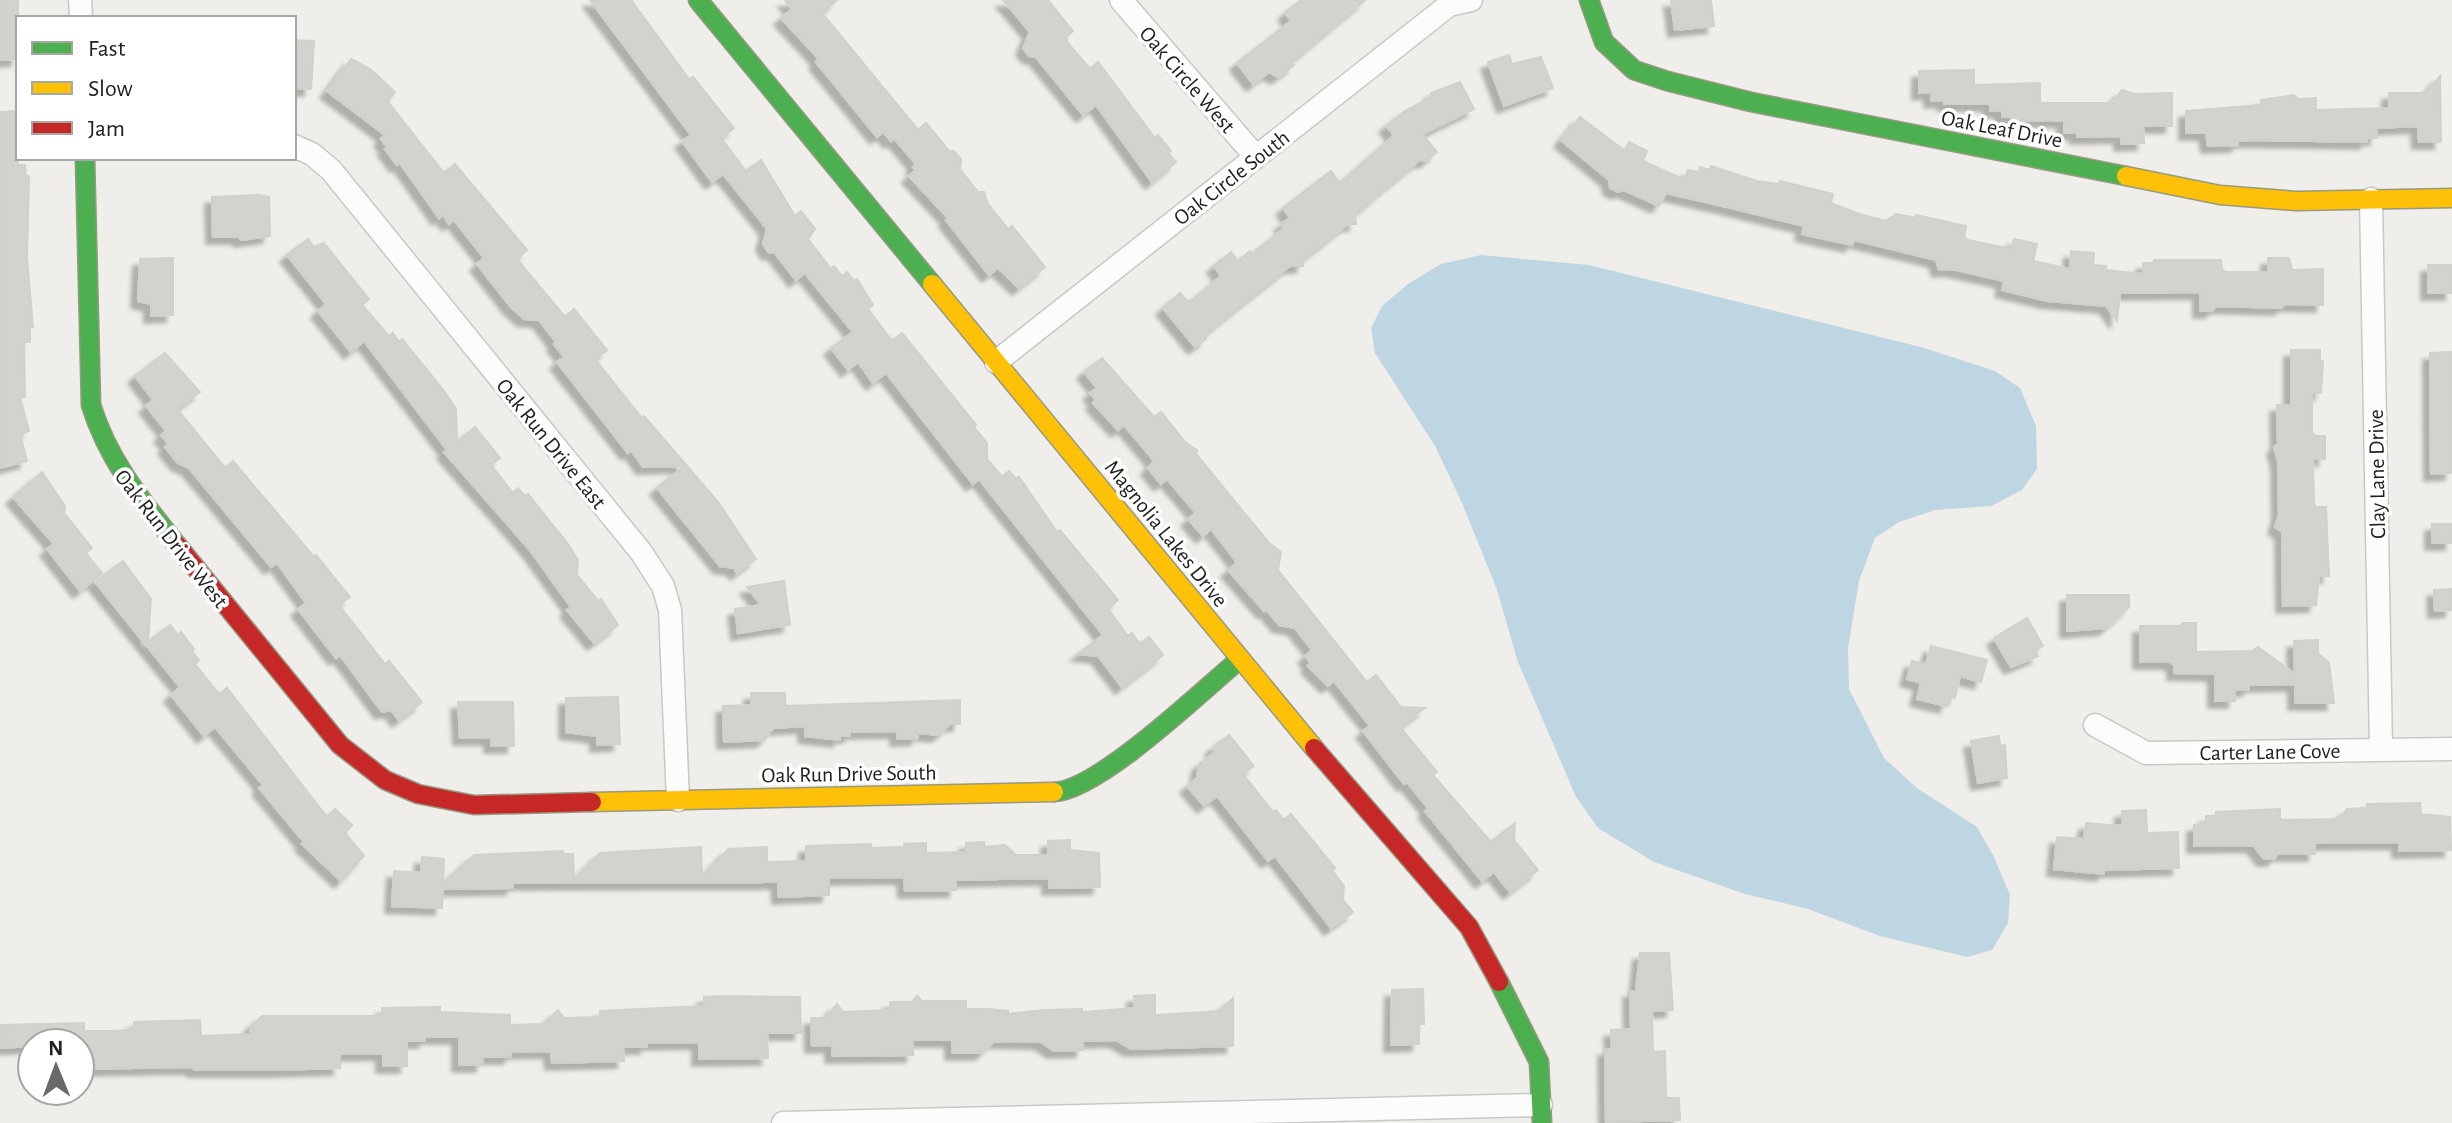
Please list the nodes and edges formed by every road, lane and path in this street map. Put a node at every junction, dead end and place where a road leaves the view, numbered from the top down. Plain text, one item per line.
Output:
1 (698, 0) edge
2 (1121, 0) edge
3 (1471, 0) edge
4 (1589, 0) edge
5 (296, 147) edge
6 (1256, 157) junction
7 (85, 160) edge
8 (2452, 198) edge
9 (2371, 199) junction
10 (996, 362) junction
11 (1240, 659) junction
12 (2095, 725) dead end
13 (2381, 749) junction
14 (2452, 749) edge
15 (414, 795) joint
16 (678, 800) junction
17 (1541, 1114) edge
18 (1095, 1119) edge
19 (783, 1123) edge

1 - 10 street, Magnolia Lakes Drive
2 - 6 street, Oak Circle West
3 - 6 street, Oak Circle South
4 - 9 street, Oak Leaf Drive
5 - 16 street, Oak Run Drive East
6 - 10 street, Oak Circle South
7 - 15 street, Oak Run Drive West
8 - 9 street, Oak Leaf Drive
9 - 13 street, Clay Lane Drive
10 - 11 street, Magnolia Lakes Drive
11 - 16 street, Oak Run Drive South
11 - 17 street, Magnolia Lakes Drive
12 - 13 street, Carter Lane Cove
13 - 14 street, Carter Lane Cove
15 - 16 street, Oak Run Drive South
17 - 18 street
18 - 19 street

